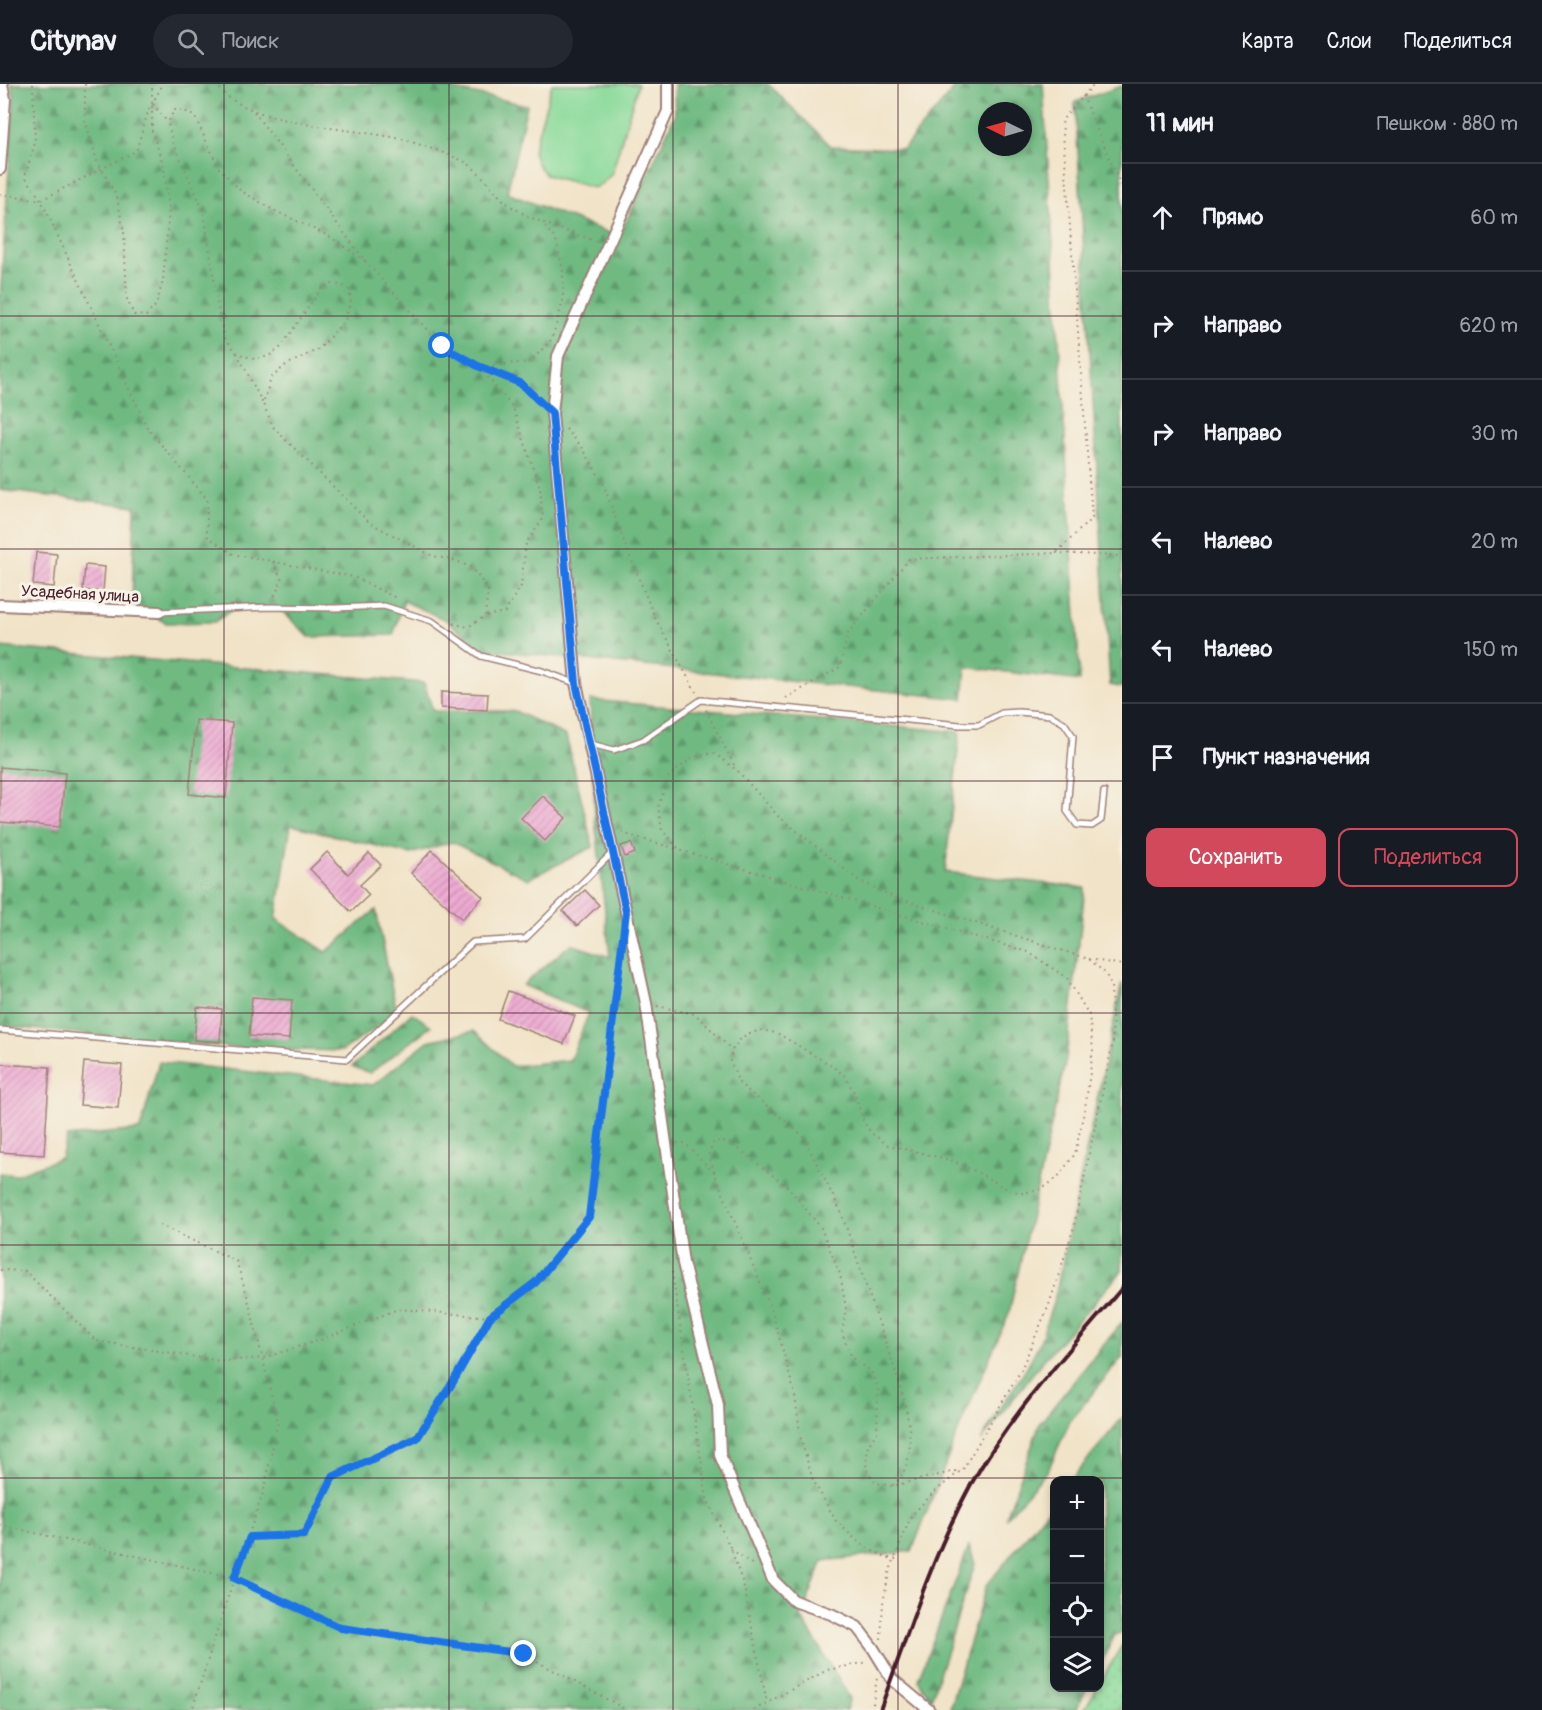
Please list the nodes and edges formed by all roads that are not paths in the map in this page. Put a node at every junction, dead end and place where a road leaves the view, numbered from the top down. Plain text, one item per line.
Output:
1 (2, 84) edge
2 (668, 84) edge
3 (0, 169) edge
4 (0, 605) edge
5 (159, 612) joint
6 (576, 683) junction
7 (589, 743) junction
8 (1104, 792) dead end
9 (613, 852) junction
10 (0, 1030) edge
11 (929, 1710) edge

1 - 3 street
2 - 6 street
4 - 5 street, Усадебная улица
5 - 6 lane
6 - 7 street
7 - 8 lane
7 - 9 street
9 - 10 lane
9 - 11 street

